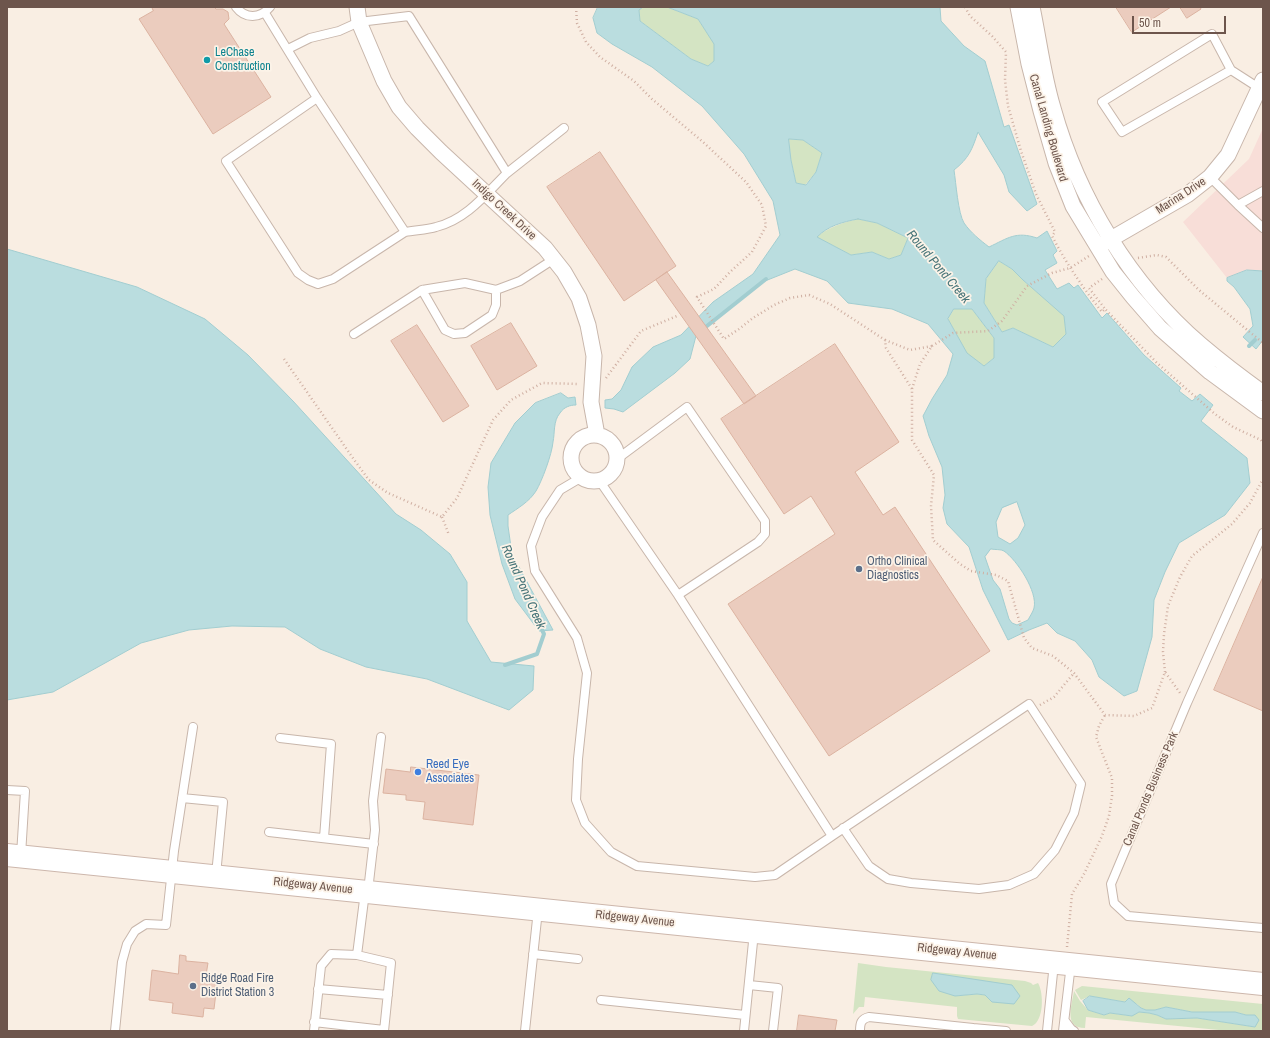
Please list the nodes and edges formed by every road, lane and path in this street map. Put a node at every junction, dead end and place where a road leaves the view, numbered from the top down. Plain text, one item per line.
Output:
1 (236, 7) edge
2 (576, 7) edge
3 (1018, 7) edge
4 (1032, 7) edge
5 (268, 10) edge
6 (358, 14) edge
7 (288, 49) junction
8 (1231, 70) junction
9 (1261, 84) edge
10 (317, 98) junction
11 (564, 128) dead end
12 (507, 173) junction
13 (1210, 177) junction
14 (1263, 191) edge
15 (487, 193) junction
16 (1238, 205) junction
17 (1263, 228) edge
18 (405, 232) junction
19 (1111, 239) junction
20 (1098, 246) junction
21 (1134, 258) dead end
22 (554, 259) junction
23 (1076, 264) dead end
24 (1106, 277) dead end
25 (422, 290) junction
26 (496, 290) junction
27 (1105, 309) dead end
28 (677, 316) dead end
29 (354, 334) dead end
30 (885, 340) junction
31 (1263, 343) edge
32 (932, 346) junction
33 (284, 359) dead end
34 (591, 384) junction
35 (912, 389) junction
36 (1263, 394) edge
37 (1193, 395) dead end
38 (1263, 411) edge
39 (597, 435) junction
40 (1263, 443) edge
41 (617, 459) junction
42 (582, 477) junction
43 (1263, 479) edge
44 (599, 480) junction
45 (442, 517) junction
46 (449, 534) dead end
47 (1263, 534) edge
48 (678, 595) junction
49 (1165, 672) junction
50 (1074, 673) junction
51 (1187, 703) junction
52 (1029, 704) junction
53 (1105, 715) junction
54 (193, 727) dead end
55 (381, 737) dead end
56 (280, 738) dead end
57 (7, 790) edge
58 (182, 798) junction
59 (843, 828) junction
60 (269, 832) dead end
61 (832, 836) junction
62 (324, 838) junction
63 (374, 844) junction
64 (14, 855) edge
65 (172, 872) junction
66 (216, 876) junction
67 (366, 892) junction
68 (538, 909) junction
69 (1263, 928) edge
70 (754, 932) junction
71 (358, 954) junction
72 (533, 954) junction
73 (578, 959) dead end
74 (1063, 963) junction
75 (1263, 984) edge
76 (749, 985) junction
77 (318, 989) junction
78 (388, 995) junction
79 (601, 1000) dead end
80 (745, 1015) junction
81 (1065, 1021) junction
82 (314, 1022) junction
83 (972, 1029) edge
84 (116, 1031) edge
85 (314, 1031) edge
86 (384, 1031) edge
87 (525, 1031) edge
88 (744, 1031) edge
89 (773, 1031) edge
90 (860, 1031) edge
91 (1006, 1031) edge
92 (1047, 1031) edge
93 (1063, 1031) edge
94 (1074, 1031) edge

1 - 5 lane
2 - 30 path
3 - 20 street, Canal Landing Boulevard
4 - 19 street, Canal Landing Boulevard
5 - 7 lane
6 - 7 lane
6 - 12 lane
6 - 15 street, Indigo Creek Drive
7 - 10 lane
8 - 8 lane
8 - 9 lane
9 - 13 street, Marina Drive
10 - 18 lane
10 - 18 lane
11 - 12 lane
12 - 15 lane
13 - 16 lane
13 - 19 street, Marina Drive
14 - 16 lane
15 - 18 lane
15 - 22 street, Indigo Creek Drive
16 - 17 lane
19 - 20 street, Marina Drive
19 - 36 street, Canal Landing Boulevard
20 - 38 street, Canal Landing Boulevard
21 - 31 path
22 - 26 lane
22 - 34 street, Indigo Creek Drive
23 - 32 path
24 - 27 path
25 - 26 lane
25 - 26 lane
25 - 29 lane
28 - 34 path
30 - 32 path
30 - 35 path
32 - 35 path
33 - 45 path
34 - 39 street, Indigo Creek Drive
34 - 45 path
35 - 50 path
37 - 40 path
39 - 41 street
39 - 42 street
41 - 44 street
41 - 48 lane
42 - 44 street
42 - 61 lane
43 - 49 path
44 - 48 lane
45 - 46 path
47 - 51 lane, Canal Ponds Business Park
48 - 61 lane
49 - 51 path
49 - 53 path
50 - 52 path
50 - 53 path
51 - 69 lane, Canal Ponds Business Park
52 - 59 lane
52 - 59 lane
53 - 74 path
54 - 58 lane
55 - 63 lane
56 - 62 lane
57 - 64 lane
58 - 65 lane
58 - 66 lane
59 - 61 lane
60 - 62 lane
62 - 63 lane
63 - 67 lane
64 - 65 main road, Ridgeway Avenue
65 - 66 main road, Ridgeway Avenue
65 - 84 lane
66 - 67 main road, Ridgeway Avenue
67 - 68 main road, Ridgeway Avenue
67 - 71 lane
68 - 70 main road, Ridgeway Avenue
68 - 72 lane
70 - 74 main road, Ridgeway Avenue
70 - 76 lane
71 - 77 lane
71 - 78 lane
72 - 73 lane
72 - 87 lane
74 - 75 main road, Ridgeway Avenue
74 - 81 lane
74 - 92 lane
76 - 80 lane
76 - 89 lane
77 - 78 lane
77 - 82 lane
78 - 86 lane
79 - 80 lane
80 - 88 lane
81 - 93 lane
81 - 94 lane
82 - 85 lane
82 - 86 lane
83 - 90 lane
83 - 91 lane

